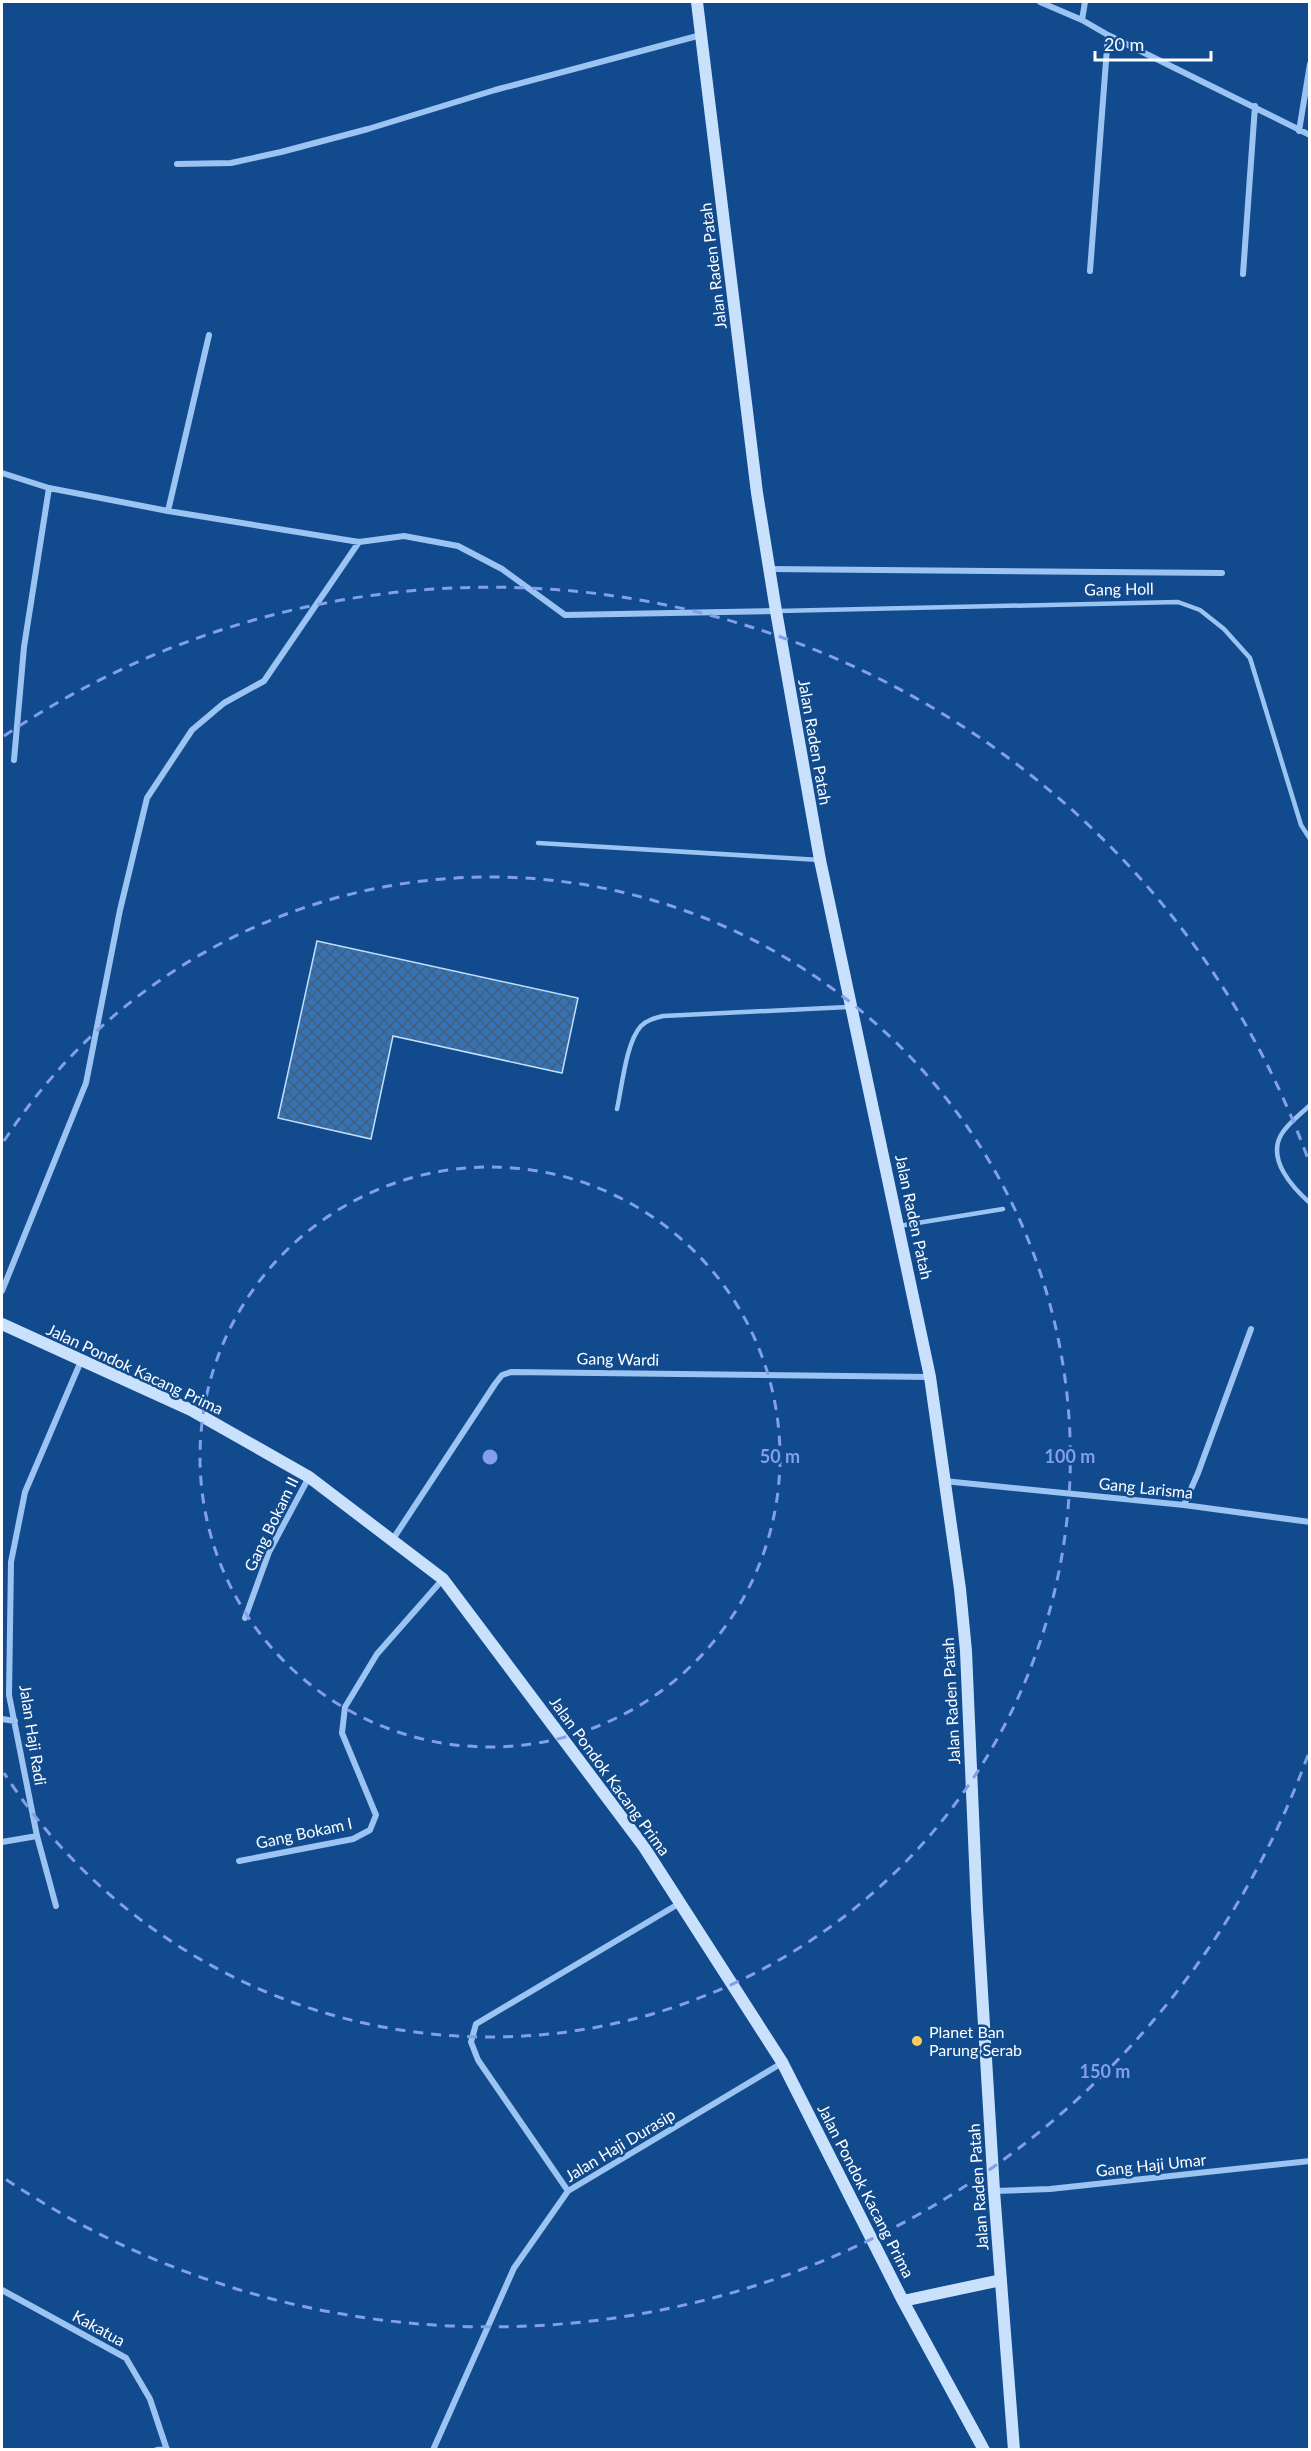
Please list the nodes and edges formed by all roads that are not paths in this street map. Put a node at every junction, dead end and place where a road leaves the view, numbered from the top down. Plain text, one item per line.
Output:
1 (697, 2) edge
2 (1040, 2) edge
3 (1084, 2) edge
4 (1082, 20) junction
5 (702, 34) junction
6 (1108, 35) junction
7 (1310, 64) edge
8 (1255, 106) junction
9 (1299, 131) junction
10 (1310, 135) edge
11 (177, 164) dead end
12 (1090, 271) dead end
13 (1243, 274) dead end
14 (209, 335) dead end
15 (2, 473) edge
16 (49, 488) junction
17 (168, 511) junction
18 (359, 542) junction
19 (769, 569) junction
20 (1222, 573) dead end
21 (776, 611) junction
22 (14, 760) dead end
23 (1310, 839) edge
24 (538, 843) dead end
25 (820, 860) junction
26 (851, 1006) junction
27 (1310, 1105) edge
28 (617, 1109) dead end
29 (1310, 1203) edge
30 (1003, 1209) dead end
31 (899, 1226) junction
32 (2, 1291) edge
33 (2, 1324) edge
34 (1251, 1329) dead end
35 (81, 1361) junction
36 (930, 1377) junction
37 (309, 1477) junction
38 (944, 1481) junction
39 (1184, 1505) junction
40 (1310, 1522) edge
41 (393, 1539) junction
42 (443, 1579) junction
43 (245, 1618) dead end
44 (2, 1719) edge
45 (15, 1721) junction
46 (37, 1836) junction
47 (2, 1842) edge
48 (239, 1861) dead end
49 (680, 1903) junction
50 (56, 1906) dead end
51 (782, 2062) junction
52 (1310, 2162) edge
53 (994, 2191) junction
54 (568, 2192) junction
55 (1000, 2280) junction
56 (2, 2290) edge
57 (903, 2301) junction
58 (167, 2449) edge
59 (157, 2450) edge
60 (432, 2450) edge
61 (984, 2450) edge
62 (1014, 2450) edge

1 - 5 main road, Jalan Raden Patah
2 - 4 street
3 - 4 street
4 - 6 street
5 - 11 street
5 - 19 main road, Jalan Raden Patah
6 - 8 street
6 - 12 street
7 - 9 street
8 - 9 street
8 - 13 street
9 - 10 street
14 - 17 street
15 - 16 street
16 - 17 street
16 - 22 street
17 - 18 street
18 - 21 street
18 - 32 street
19 - 20 street, Gang Holl
19 - 21 main road, Jalan Raden Patah
21 - 23 lane, Gang Holl
21 - 25 main road, Jalan Raden Patah
24 - 25 lane
25 - 26 main road, Jalan Raden Patah
26 - 28 lane
26 - 31 main road, Jalan Raden Patah
27 - 29 lane
30 - 31 lane
31 - 36 main road, Jalan Raden Patah
33 - 35 main road, Jalan Pondok Kacang Prima
34 - 39 street
35 - 37 main road, Jalan Pondok Kacang Prima
35 - 45 street, Jalan Haji Radi
36 - 38 main road, Jalan Raden Patah
36 - 41 street, Gang Wardi
37 - 41 main road, Jalan Pondok Kacang Prima
37 - 43 street, Gang Bokam II
38 - 39 street, Gang Larisma
38 - 53 main road, Jalan Raden Patah
39 - 40 street, Gang Larisma
41 - 42 main road, Jalan Pondok Kacang Prima
42 - 48 street, Gang Bokam I
42 - 49 main road, Jalan Pondok Kacang Prima
44 - 45 street
45 - 46 street, Jalan Haji Radi
46 - 47 street
46 - 50 street, Jalan Haji Radi
49 - 51 main road, Jalan Pondok Kacang Prima
49 - 54 street
51 - 54 street, Jalan Haji Durasip
51 - 57 main road, Jalan Pondok Kacang Prima
52 - 53 street, Gang Haji Umar
53 - 55 main road, Jalan Raden Patah
54 - 60 street, Jalan Haji Durasip
55 - 57 main road
55 - 62 main road, Jalan Raden Patah
56 - 58 street, Kakatua
57 - 61 main road, Jalan Pondok Kacang Prima
58 - 59 street

